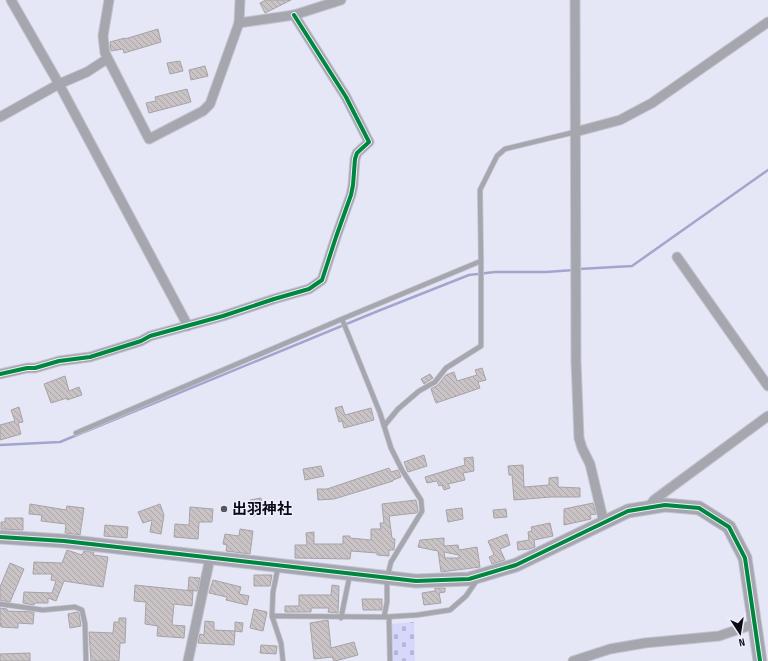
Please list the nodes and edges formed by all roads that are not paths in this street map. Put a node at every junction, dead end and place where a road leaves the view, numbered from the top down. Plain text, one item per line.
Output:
1 (11, 0) edge
2 (109, 0) edge
3 (240, 0) edge
4 (341, 0) edge
5 (575, 0) edge
6 (294, 15) junction
7 (768, 22) edge
8 (239, 24) junction
9 (107, 60) junction
10 (59, 84) junction
11 (0, 117) edge
12 (575, 132) junction
13 (677, 257) dead end
14 (481, 261) junction
15 (342, 319) junction
16 (188, 326) junction
17 (0, 374) edge
18 (768, 386) edge
19 (768, 416) edge
20 (384, 426) junction
21 (76, 433) dead end
22 (648, 508) junction
23 (604, 523) junction
24 (0, 537) edge
25 (210, 558) junction
26 (278, 565) junction
27 (350, 574) junction
28 (480, 575) junction
29 (387, 578) junction
30 (0, 604) edge
31 (272, 616) junction
32 (386, 617) junction
33 (341, 618) junction
34 (754, 624) junction
35 (86, 661) edge
36 (188, 661) edge
37 (284, 661) edge
38 (390, 661) edge
39 (573, 661) edge
40 (760, 661) edge

1 - 10 street
2 - 9 street
3 - 8 street
4 - 6 street
5 - 12 street
6 - 8 street
6 - 16 street
7 - 12 street
8 - 9 street
9 - 10 street
10 - 11 street
10 - 16 street
12 - 14 lane
12 - 23 street
13 - 18 street
14 - 15 lane
14 - 20 lane
15 - 20 lane
15 - 21 lane
16 - 17 street
19 - 22 street
20 - 29 lane
22 - 23 street
22 - 34 street
23 - 28 street
24 - 25 street
25 - 26 street
25 - 36 street
26 - 27 street
26 - 31 lane
27 - 29 street
27 - 33 lane
28 - 29 street
28 - 32 lane
29 - 32 lane
30 - 35 lane
31 - 33 lane
31 - 37 lane
32 - 33 lane
32 - 38 lane
34 - 39 street
34 - 40 street

